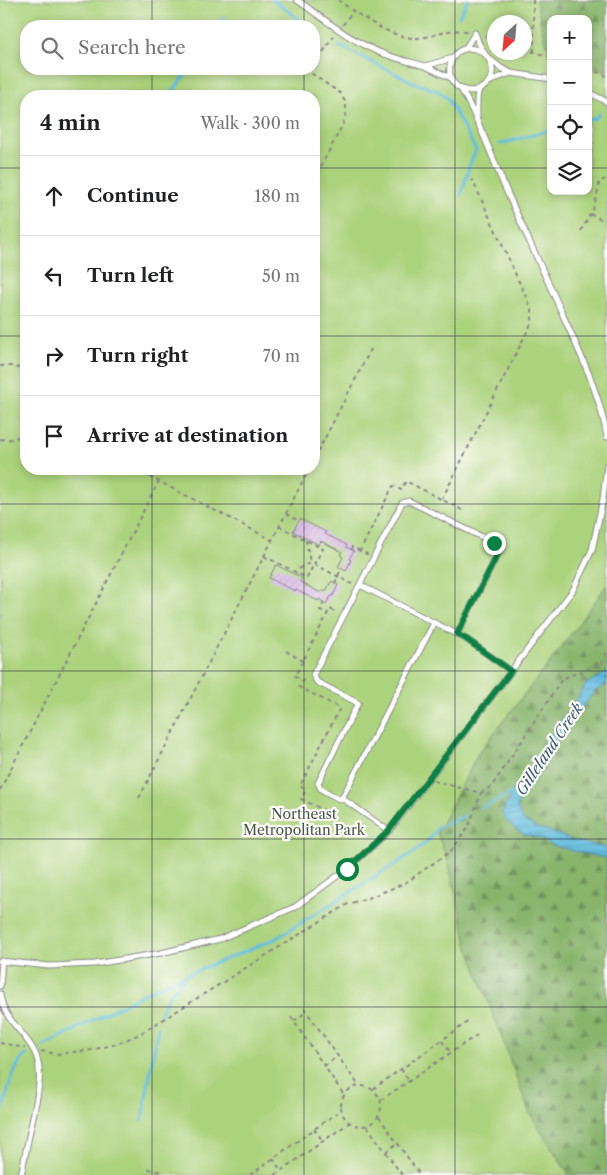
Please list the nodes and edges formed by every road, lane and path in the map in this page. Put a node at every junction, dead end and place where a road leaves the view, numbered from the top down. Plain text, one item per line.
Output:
1 (297, 0) edge
2 (338, 0) edge
3 (533, 0) edge
4 (353, 10) junction
5 (343, 25) dead end
6 (467, 31) dead end
7 (481, 35) dead end
8 (335, 36) dead end
9 (487, 36) edge
10 (465, 49) junction
11 (534, 52) joint
12 (487, 56) joint
13 (547, 56) edge
14 (320, 57) edge
15 (453, 58) junction
16 (489, 60) edge
17 (492, 60) edge
18 (425, 66) junction
19 (592, 70) edge
20 (511, 73) junction
21 (317, 75) edge
22 (607, 76) edge
23 (451, 78) junction
24 (547, 78) edge
25 (488, 83) junction
26 (461, 89) junction
27 (479, 90) junction
28 (592, 94) edge
29 (607, 102) edge
30 (477, 118) junction
31 (320, 168) edge
32 (472, 179) dead end
33 (607, 179) edge
34 (590, 214) junction
35 (604, 221) dead end
36 (581, 231) dead end
37 (371, 350) dead end
38 (0, 366) edge
39 (20, 368) edge
40 (20, 437) edge
41 (607, 437) edge
42 (0, 439) edge
43 (320, 448) edge
44 (607, 465) edge
45 (147, 475) edge
46 (162, 475) edge
47 (306, 475) edge
48 (159, 481) junction
49 (442, 499) dead end
50 (286, 514) junction
51 (299, 521) dead end
52 (279, 526) junction
53 (272, 540) junction
54 (306, 540) junction
55 (351, 550) dead end
56 (360, 551) dead end
57 (264, 556) junction
58 (310, 562) junction
59 (314, 564) junction
60 (342, 569) dead end
61 (296, 573) junction
62 (338, 577) junction
63 (334, 583) dead end
64 (352, 584) dead end
65 (360, 584) junction
66 (324, 602) dead end
67 (338, 613) dead end
68 (327, 614) junction
69 (434, 622) junction
70 (457, 634) junction
71 (607, 651) edge
72 (286, 652) dead end
73 (303, 661) junction
74 (511, 671) junction
75 (429, 779) junction
76 (0, 790) edge
77 (481, 793) junction
78 (139, 798) dead end
79 (342, 798) junction
80 (326, 811) dead end
81 (388, 831) junction
82 (1, 961) edge
83 (0, 986) edge
84 (0, 994) edge
85 (304, 1008) dead end
86 (306, 1012) junction
87 (292, 1017) dead end
88 (294, 1021) junction
89 (468, 1021) dead end
90 (477, 1035) dead end
91 (442, 1040) junction
92 (0, 1043) edge
93 (34, 1050) junction
94 (451, 1053) junction
95 (338, 1056) junction
96 (324, 1066) junction
97 (401, 1069) junction
98 (409, 1081) junction
99 (359, 1086) junction
100 (372, 1089) junction
101 (344, 1095) junction
102 (381, 1100) junction
103 (341, 1110) junction
104 (379, 1116) junction
105 (350, 1123) junction
106 (367, 1126) junction
107 (314, 1129) junction
108 (323, 1141) junction
109 (398, 1143) junction
110 (386, 1152) junction
111 (273, 1158) junction
112 (148, 1169) dead end
113 (281, 1170) junction
114 (21, 1175) edge
115 (161, 1175) edge
116 (250, 1175) edge
117 (275, 1175) edge
118 (402, 1175) edge
119 (420, 1175) edge

1 - 18 lane
2 - 4 path
3 - 11 path
4 - 5 path
4 - 6 path
7 - 9 path
8 - 14 path
10 - 12 lane
10 - 12 lane
10 - 15 lane
11 - 13 path
15 - 18 lane
15 - 23 lane
16 - 25 lane
17 - 20 lane
18 - 23 lane
19 - 22 path
20 - 24 lane
20 - 25 lane
21 - 31 path
23 - 26 lane
25 - 27 lane
26 - 27 lane
26 - 30 lane
27 - 30 lane
28 - 29 lane
30 - 41 lane
32 - 49 path
33 - 34 path
34 - 35 path
34 - 36 path
37 - 43 path
38 - 39 path
40 - 42 path
44 - 74 lane
45 - 48 path
46 - 48 path
47 - 50 path
48 - 53 path
48 - 76 path
50 - 51 path
50 - 52 path
52 - 53 path
52 - 54 path
53 - 57 path
54 - 58 path
54 - 59 path
55 - 56 path
57 - 61 path
57 - 78 path
58 - 59 path
58 - 61 path
59 - 61 path
59 - 62 path
60 - 62 path
62 - 63 path
62 - 64 path
65 - 69 lane
65 - 70 lane
65 - 79 lane
66 - 68 path
67 - 68 path
68 - 73 path
69 - 70 lane
69 - 79 lane
70 - 74 lane
71 - 77 path
72 - 73 path
73 - 80 path
74 - 75 lane
75 - 77 path
75 - 81 lane
77 - 93 path
79 - 81 lane
81 - 82 lane
82 - 83 lane
84 - 93 lane
85 - 86 path
86 - 88 path
86 - 95 path
87 - 88 path
88 - 96 path
89 - 91 path
90 - 94 path
91 - 94 path
91 - 97 path
92 - 93 path
93 - 114 lane
94 - 98 path
95 - 96 path
95 - 99 path
96 - 101 path
97 - 98 path
97 - 100 path
98 - 102 path
99 - 100 path
99 - 101 path
100 - 102 path
101 - 103 path
102 - 104 path
103 - 105 path
103 - 107 path
104 - 106 path
104 - 109 path
105 - 106 path
105 - 108 path
106 - 110 path
107 - 108 path
107 - 111 path
108 - 113 path
109 - 110 path
109 - 119 path
110 - 118 path
111 - 113 path
111 - 116 path
112 - 115 path
113 - 117 path

